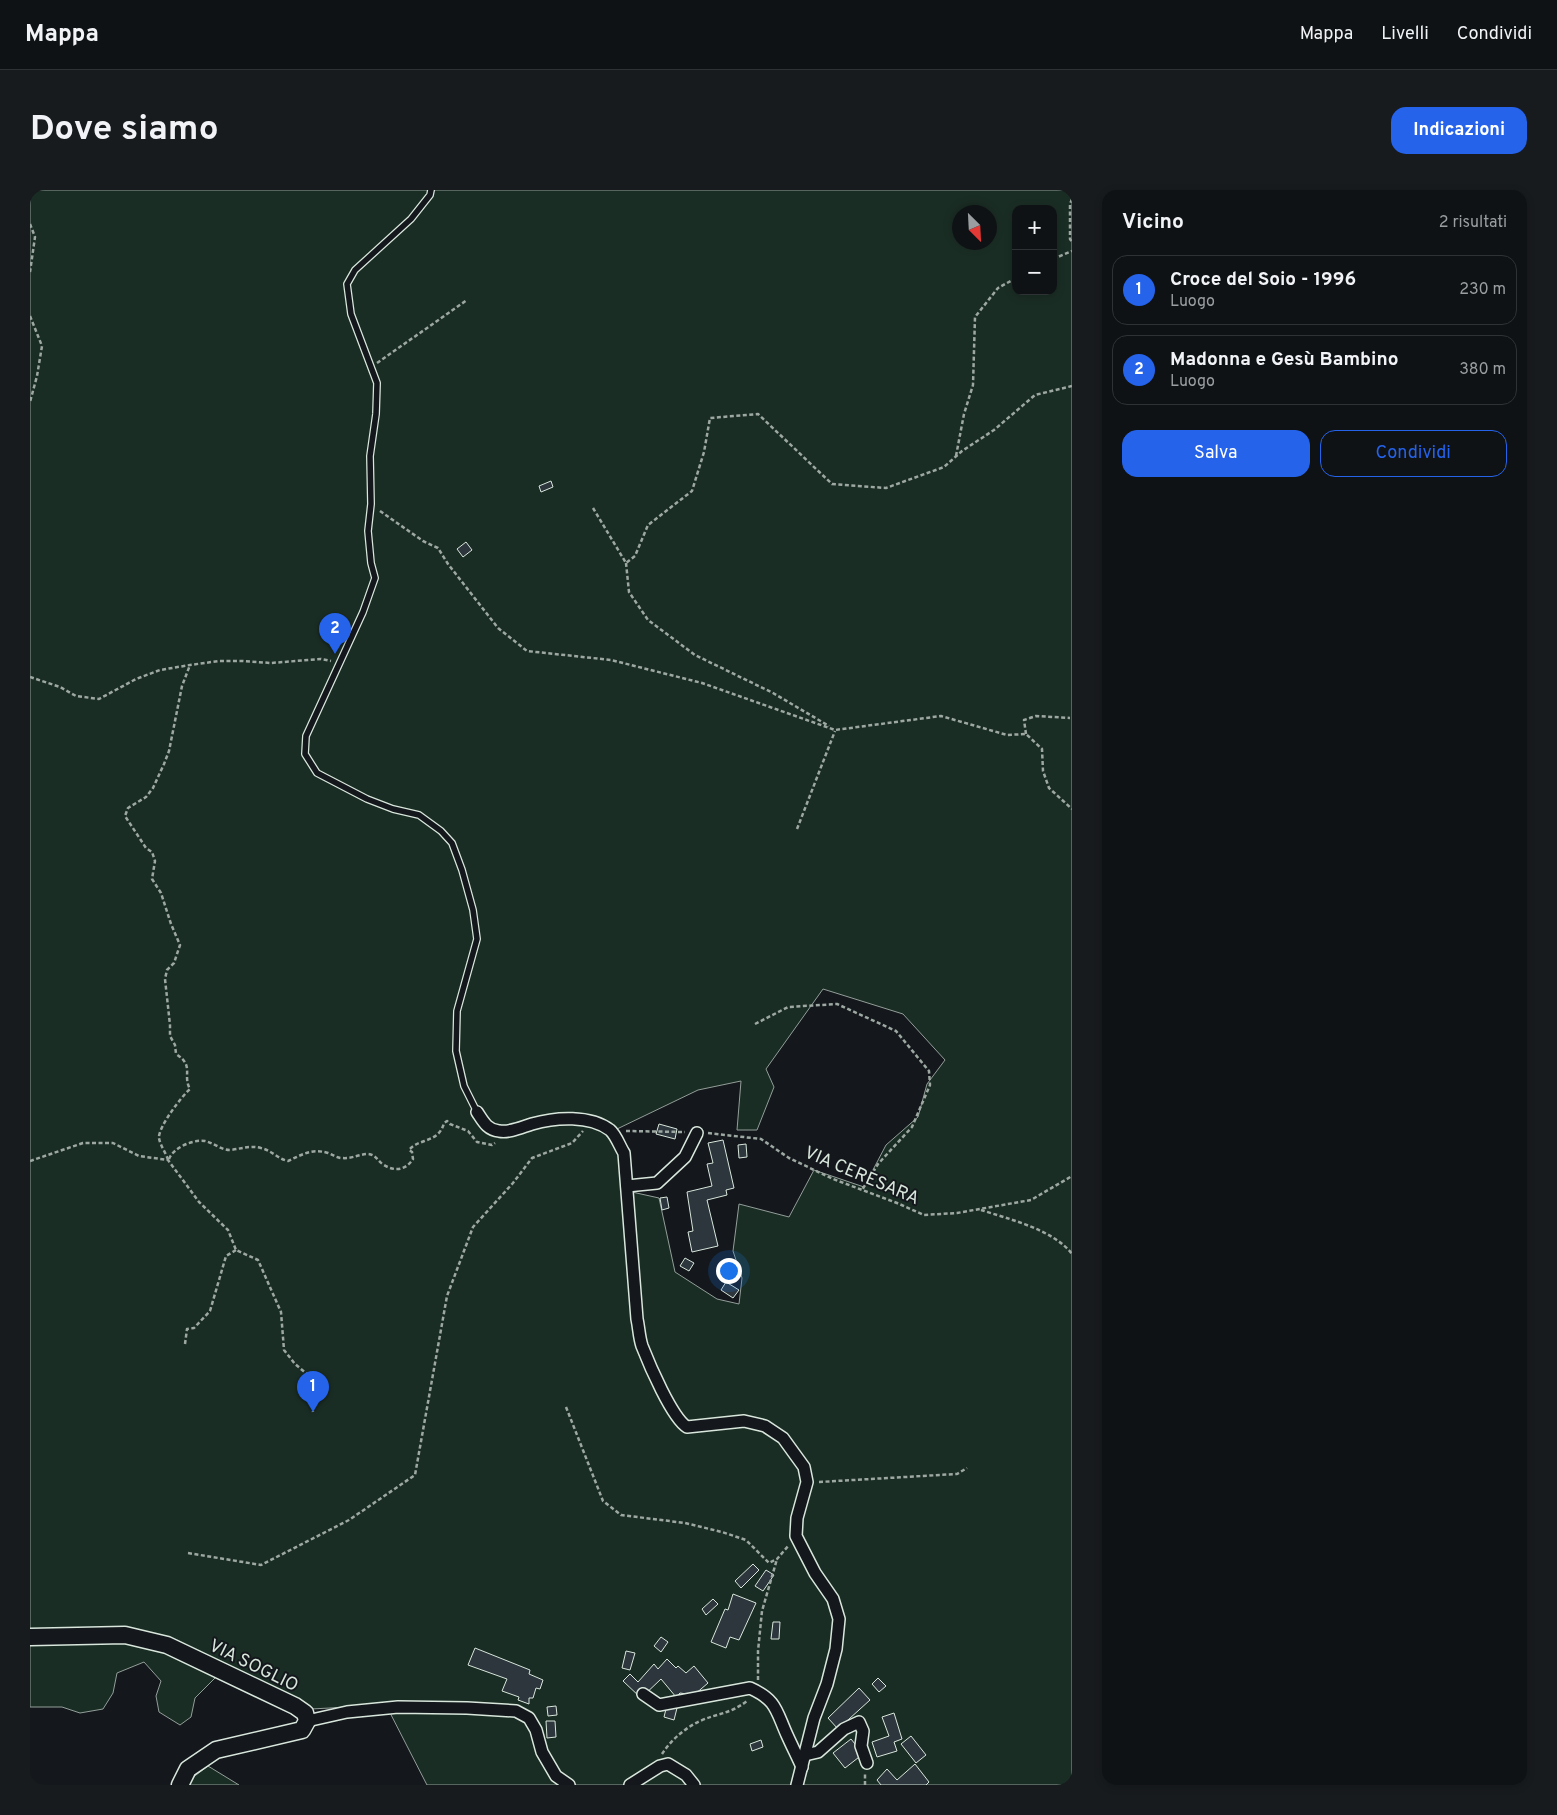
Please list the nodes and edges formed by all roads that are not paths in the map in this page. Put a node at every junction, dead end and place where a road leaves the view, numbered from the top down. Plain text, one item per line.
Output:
1 (431, 190) edge
2 (477, 1112) joint
3 (697, 1133) road end
4 (627, 1186) junction
5 (30, 1637) edge
6 (643, 1694) dead end
7 (307, 1721) junction
8 (805, 1755) junction
9 (867, 1763) dead end
10 (802, 1767) junction
11 (180, 1785) edge
12 (569, 1785) edge
13 (630, 1785) edge
14 (694, 1785) edge
15 (797, 1785) edge

1 - 2 lane
2 - 4 street
3 - 4 street
4 - 8 street
5 - 7 street, VIA SOGLIO
6 - 10 street
7 - 11 street
7 - 12 street
8 - 9 street
8 - 10 street
10 - 15 street
13 - 14 street

